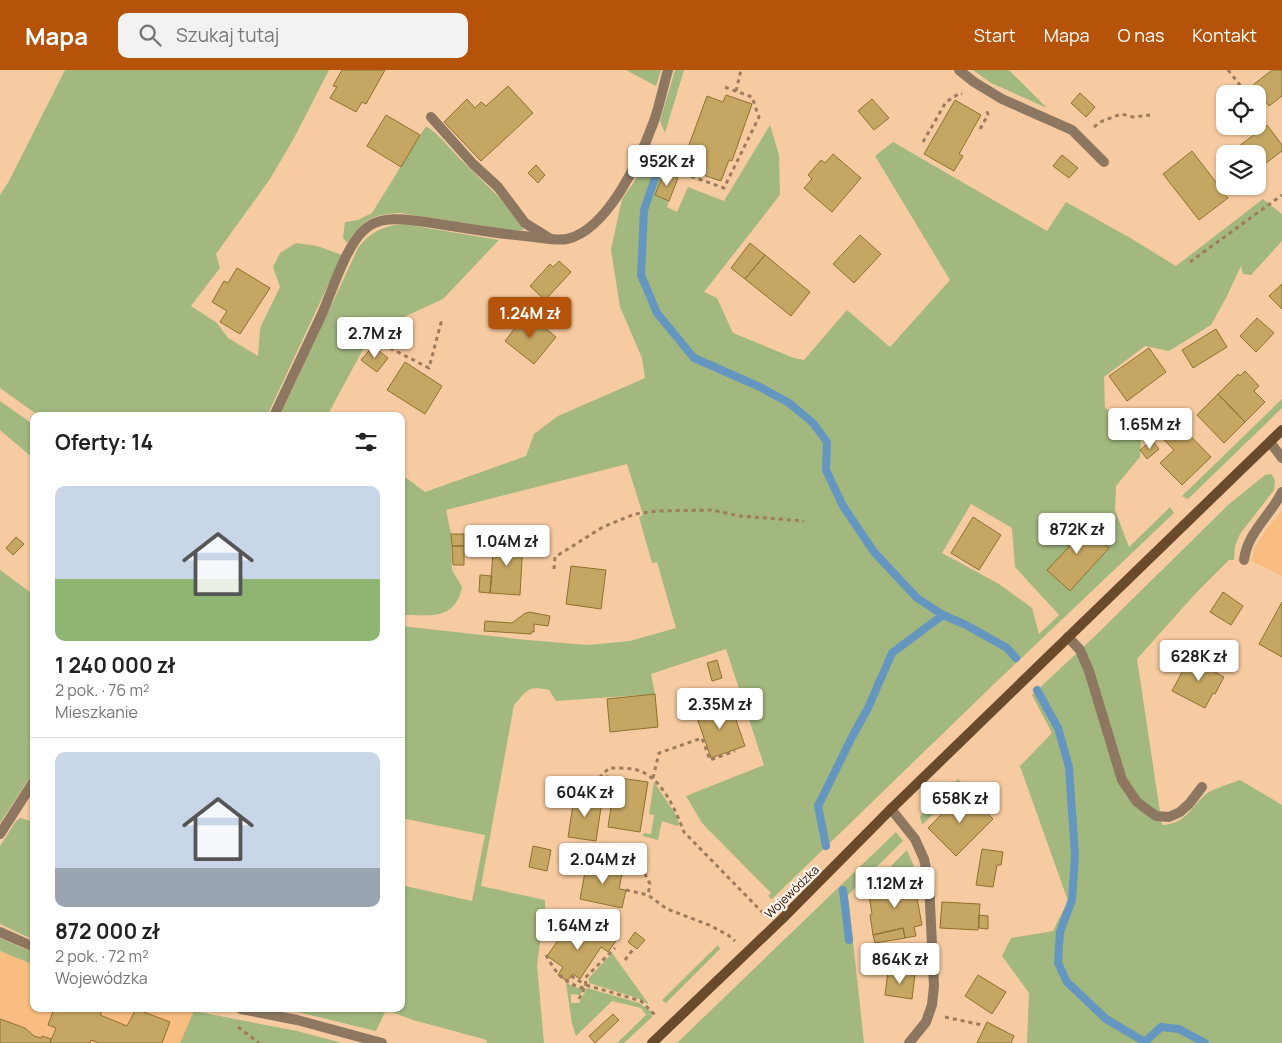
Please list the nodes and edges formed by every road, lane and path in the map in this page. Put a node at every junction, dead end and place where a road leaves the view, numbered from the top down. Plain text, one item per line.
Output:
1 (668, 70) edge
2 (741, 70) edge
3 (959, 70) edge
4 (1228, 70) edge
5 (1240, 85) edge
6 (722, 86) dead end
7 (736, 91) junction
8 (967, 97) dead end
9 (980, 106) dead end
10 (1150, 115) dead end
11 (431, 117) dead end
12 (980, 129) dead end
13 (1080, 139) junction
14 (923, 142) dead end
15 (680, 152) dead end
16 (695, 162) dead end
17 (1104, 162) dead end
18 (671, 176) dead end
19 (1282, 195) edge
20 (550, 239) junction
21 (1190, 262) dead end
22 (442, 319) dead end
23 (390, 348) dead end
24 (276, 412) edge
25 (1282, 430) edge
26 (1270, 442) junction
27 (1282, 458) edge
28 (1282, 492) edge
29 (804, 521) dead end
30 (1244, 560) dead end
31 (554, 569) dead end
32 (1068, 637) junction
33 (735, 751) dead end
34 (653, 778) junction
35 (599, 786) dead end
36 (30, 787) edge
37 (1202, 787) dead end
38 (891, 810) junction
39 (0, 834) edge
40 (638, 870) dead end
41 (626, 890) dead end
42 (648, 895) junction
43 (764, 914) dead end
44 (0, 932) edge
45 (735, 941) dead end
46 (30, 945) edge
47 (615, 948) dead end
48 (634, 948) dead end
49 (546, 955) dead end
50 (625, 960) dead end
51 (571, 976) dead end
52 (586, 985) junction
53 (579, 1000) dead end
54 (256, 1012) edge
55 (930, 1012) junction
56 (657, 1017) dead end
57 (982, 1025) dead end
58 (382, 1043) edge
59 (652, 1043) edge
60 (909, 1043) edge

1 - 20 street
2 - 7 path
3 - 13 street
4 - 5 path
6 - 7 path
7 - 16 path
8 - 14 path
9 - 12 path
10 - 13 path
11 - 20 street
13 - 17 street
15 - 18 path
19 - 21 path
20 - 24 street
22 - 23 path
25 - 26 main road, Wojewódzka
26 - 27 street
26 - 32 main road, Wojewódzka
28 - 30 street
29 - 31 path
32 - 37 street
32 - 38 main road, Wojewódzka
33 - 34 path
34 - 35 path
34 - 43 path
36 - 39 street
38 - 55 street
38 - 59 main road, Wojewódzka
40 - 42 path
41 - 42 path
42 - 45 path
44 - 46 street
47 - 52 path
48 - 50 path
49 - 52 path
51 - 52 path
52 - 53 path
52 - 56 path
54 - 58 street
55 - 57 path
55 - 60 street

